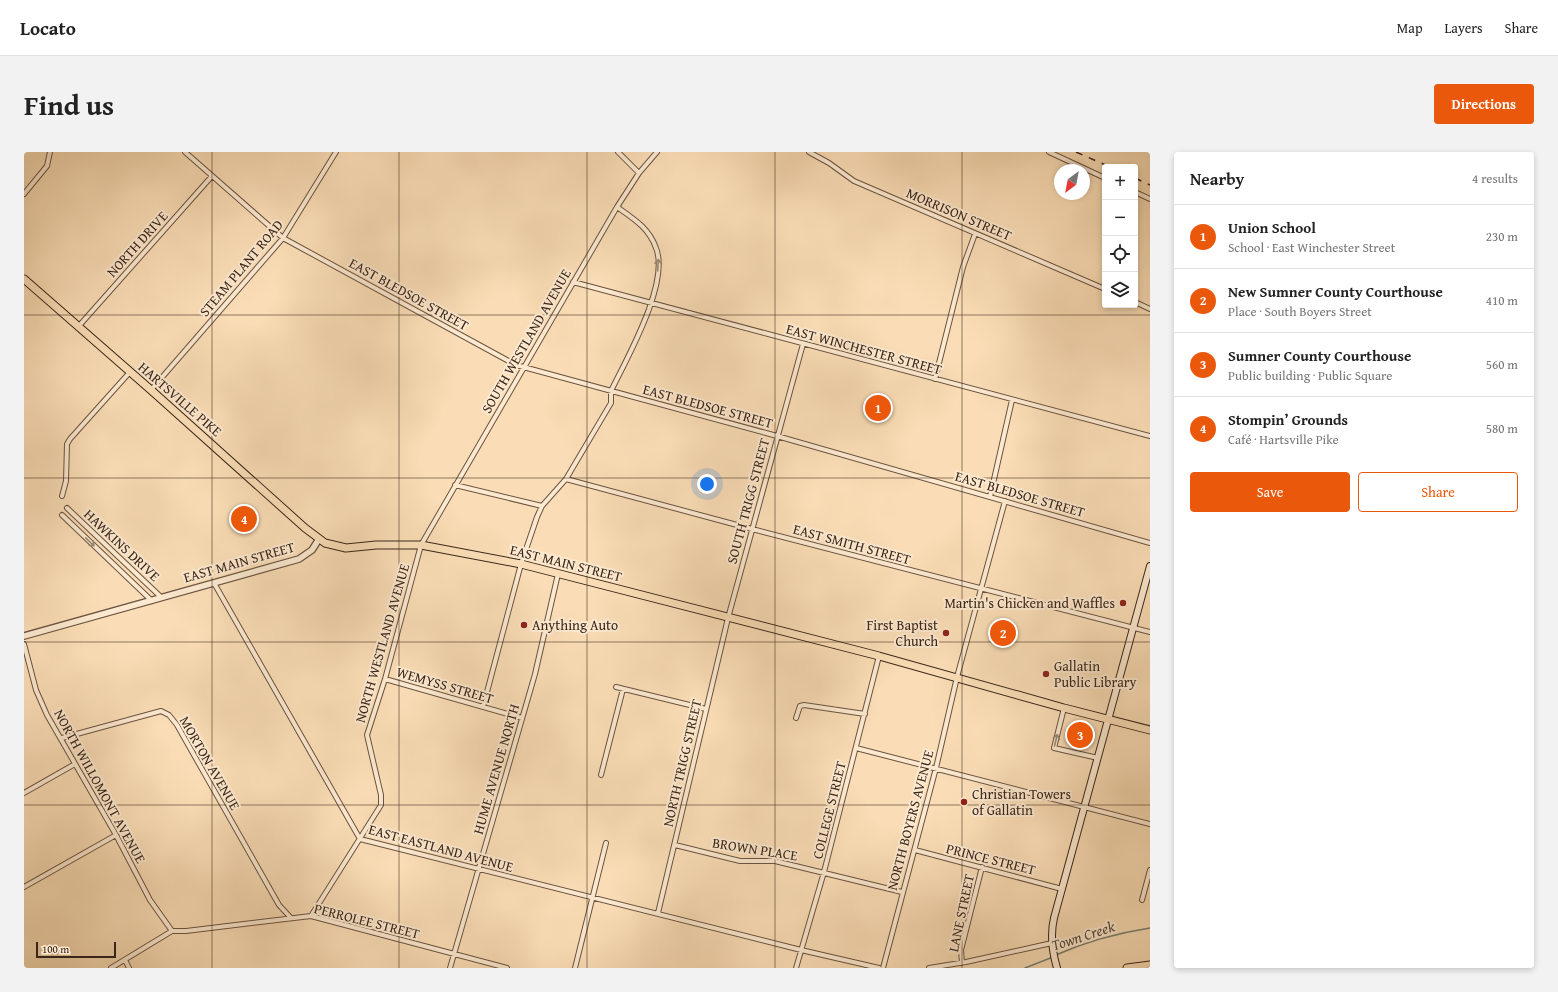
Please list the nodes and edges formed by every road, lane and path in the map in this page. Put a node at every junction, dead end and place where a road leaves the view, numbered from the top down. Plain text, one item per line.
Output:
1 (50, 152) edge
2 (185, 152) edge
3 (336, 152) edge
4 (618, 152) edge
5 (657, 152) edge
6 (809, 152) edge
7 (1049, 152) edge
8 (639, 173) junction
9 (212, 176) junction
10 (1102, 177) edge
11 (1138, 193) edge
12 (24, 194) edge
13 (1150, 199) edge
14 (617, 207) junction
15 (975, 234) junction
16 (283, 238) junction
17 (24, 279) edge
18 (573, 282) junction
19 (1102, 288) edge
20 (1138, 303) edge
21 (652, 304) junction
22 (1150, 308) edge
23 (78, 327) junction
24 (803, 344) junction
25 (524, 368) junction
26 (130, 372) junction
27 (935, 379) junction
28 (151, 390) junction
29 (611, 391) junction
30 (1012, 400) junction
31 (777, 436) junction
32 (1150, 436) edge
33 (566, 479) junction
34 (455, 485) junction
35 (62, 496) dead end
36 (990, 497) junction
37 (1005, 501) junction
38 (542, 506) junction
39 (67, 508) dead end
40 (62, 515) dead end
41 (752, 529) junction
42 (319, 539) junction
43 (1150, 543) edge
44 (421, 545) junction
45 (521, 564) junction
46 (1150, 566) edge
47 (558, 574) junction
48 (214, 583) junction
49 (981, 589) junction
50 (162, 598) junction
51 (152, 601) junction
52 (728, 618) junction
53 (1133, 629) junction
54 (1150, 632) edge
55 (24, 636) edge
56 (24, 644) edge
57 (879, 656) junction
58 (957, 677) junction
59 (385, 679) junction
60 (616, 687) dead end
61 (623, 689) junction
62 (483, 707) junction
63 (1064, 708) junction
64 (706, 709) junction
65 (865, 714) junction
66 (522, 718) junction
67 (796, 718) dead end
68 (1108, 720) junction
69 (1150, 730) edge
70 (62, 738) junction
71 (856, 748) junction
72 (1098, 758) junction
73 (75, 764) junction
74 (936, 768) junction
75 (601, 775) dead end
76 (24, 793) edge
77 (1085, 807) junction
78 (1150, 824) edge
79 (116, 835) junction
80 (360, 839) junction
81 (606, 843) dead end
82 (675, 845) junction
83 (915, 850) junction
84 (982, 867) junction
85 (478, 869) junction
86 (1150, 870) edge
87 (824, 872) junction
88 (24, 887) edge
89 (1062, 889) junction
90 (902, 892) junction
91 (594, 898) junction
92 (1142, 900) dead end
93 (658, 914) junction
94 (311, 916) junction
95 (291, 918) junction
96 (172, 931) junction
97 (1052, 946) junction
98 (801, 950) junction
99 (454, 954) junction
100 (125, 960) junction
101 (962, 963) junction
102 (1150, 965) edge
103 (1057, 967) edge
104 (111, 968) edge
105 (129, 968) edge
106 (450, 968) edge
107 (507, 968) edge
108 (575, 968) edge
109 (796, 968) edge
110 (879, 968) edge
111 (883, 968) edge
112 (929, 968) edge
113 (1127, 968) edge

1 - 12 street
2 - 9 street, EAST BLEDSOE STREET
3 - 16 street, STEAM PLANT ROAD
4 - 8 street
5 - 8 street, SOUTH WESTLAND AVENUE
6 - 15 street, MORRISON STREET
7 - 10 street
8 - 14 street, SOUTH WESTLAND AVENUE
9 - 16 street, EAST BLEDSOE STREET
9 - 23 street, NORTH DRIVE
11 - 13 street
14 - 18 street, SOUTH WESTLAND AVENUE
21 -> 14 street
15 - 19 street, MORRISON STREET
15 - 27 street
16 - 25 street, EAST BLEDSOE STREET
16 - 28 street, STEAM PLANT ROAD
17 - 23 main road, HARTSVILLE PIKE
18 - 21 street, EAST WINCHESTER STREET
18 - 25 street, SOUTH WESTLAND AVENUE
20 - 22 street
21 - 24 street, EAST WINCHESTER STREET
21 - 29 street
23 - 26 main road, HARTSVILLE PIKE
24 - 27 street, EAST WINCHESTER STREET
24 - 31 street, SOUTH TRIGG STREET
25 - 29 street, EAST BLEDSOE STREET
25 - 34 street, SOUTH WESTLAND AVENUE
26 - 28 main road, HARTSVILLE PIKE
26 - 35 street
27 - 30 street, EAST WINCHESTER STREET
28 - 42 main road, HARTSVILLE PIKE
29 - 31 street, EAST BLEDSOE STREET
29 - 33 street
30 - 32 street, EAST WINCHESTER STREET
30 - 36 street
31 - 36 street, EAST BLEDSOE STREET
31 - 41 street, SOUTH TRIGG STREET
33 - 38 street
33 - 41 street, EAST SMITH STREET
34 - 38 street
34 - 44 street, SOUTH WESTLAND AVENUE
36 - 37 street, EAST BLEDSOE STREET
37 - 43 street, EAST BLEDSOE STREET
37 - 49 street, NORTH BOYERS AVENUE
38 - 45 street
39 - 50 street, HAWKINS DRIVE
40 -> 51 street, HAWKINS DRIVE
41 - 49 street, EAST SMITH STREET
41 - 52 street, SOUTH TRIGG STREET
42 - 44 main road, EAST MAIN STREET
42 - 48 street, EAST MAIN STREET
44 - 45 main road, EAST MAIN STREET
44 - 59 street, NORTH WESTLAND AVENUE
45 - 47 main road, EAST MAIN STREET
45 - 62 street
46 - 53 main road
47 - 52 main road, EAST MAIN STREET
47 - 66 street, HUME AVENUE NORTH
48 - 50 street, EAST MAIN STREET
48 - 80 street, EAST EASTLAND AVENUE
49 - 53 street, EAST SMITH STREET
49 - 58 street, NORTH BOYERS AVENUE
50 - 51 street, EAST MAIN STREET
51 - 55 street, EAST MAIN STREET
52 - 57 main road, EAST MAIN STREET
52 - 64 street, NORTH TRIGG STREET
53 - 54 street, EAST SMITH STREET
53 - 68 main road
56 - 70 street, NORTH WILLOMONT AVENUE
57 - 58 main road, EAST MAIN STREET
57 - 65 street, COLLEGE STREET
58 - 63 main road, EAST MAIN STREET
58 - 74 street, NORTH BOYERS AVENUE
59 - 62 street, WEMYSS STREET
59 - 80 street, NORTH WESTLAND AVENUE
60 - 61 street
61 - 64 street
61 - 75 street
62 - 66 street, WEMYSS STREET
63 - 68 main road, EAST MAIN STREET
72 -> 63 street
64 - 82 street, NORTH TRIGG STREET
65 - 67 street
65 - 71 street, COLLEGE STREET
66 - 85 street, HUME AVENUE NORTH
68 - 69 main road, EAST MAIN STREET
68 - 72 main road
70 - 73 street, NORTH WILLOMONT AVENUE
70 - 95 street, MORTON AVENUE
71 - 74 street
71 - 87 street, COLLEGE STREET
72 - 77 main road
73 - 76 street
73 - 79 street, NORTH WILLOMONT AVENUE
74 - 77 street
74 - 83 street, NORTH BOYERS AVENUE
77 - 78 street
77 - 89 main road
79 - 88 street
79 - 96 street, NORTH WILLOMONT AVENUE
80 - 85 street, EAST EASTLAND AVENUE
80 - 94 street, NORTH WESTLAND AVENUE
81 - 91 street
82 - 87 street, BROWN PLACE
82 - 93 street, NORTH TRIGG STREET
83 - 84 street, PRINCE STREET
83 - 90 street, NORTH BOYERS AVENUE
84 - 89 street, PRINCE STREET
84 - 101 street, LANE STREET
85 - 91 street, EAST EASTLAND AVENUE
85 - 99 street, HUME AVENUE NORTH
86 - 92 street
87 - 90 street, BROWN PLACE
87 - 98 street, COLLEGE STREET
89 - 97 main road
90 - 111 street, NORTH BOYERS AVENUE
91 - 93 street, EAST EASTLAND AVENUE
91 - 108 street
93 - 98 street, EAST EASTLAND AVENUE
94 - 95 street, PERROLEE STREET
94 - 99 street, PERROLEE STREET
95 - 96 street, PERROLEE STREET
96 - 100 street
97 - 101 street
97 - 103 main road
98 - 109 street, COLLEGE STREET
98 - 110 street, EAST EASTLAND AVENUE
99 - 106 street, HUME AVENUE NORTH
99 - 107 street, PERROLEE STREET
100 - 104 street
100 - 105 street
101 - 112 street
102 - 113 main road

